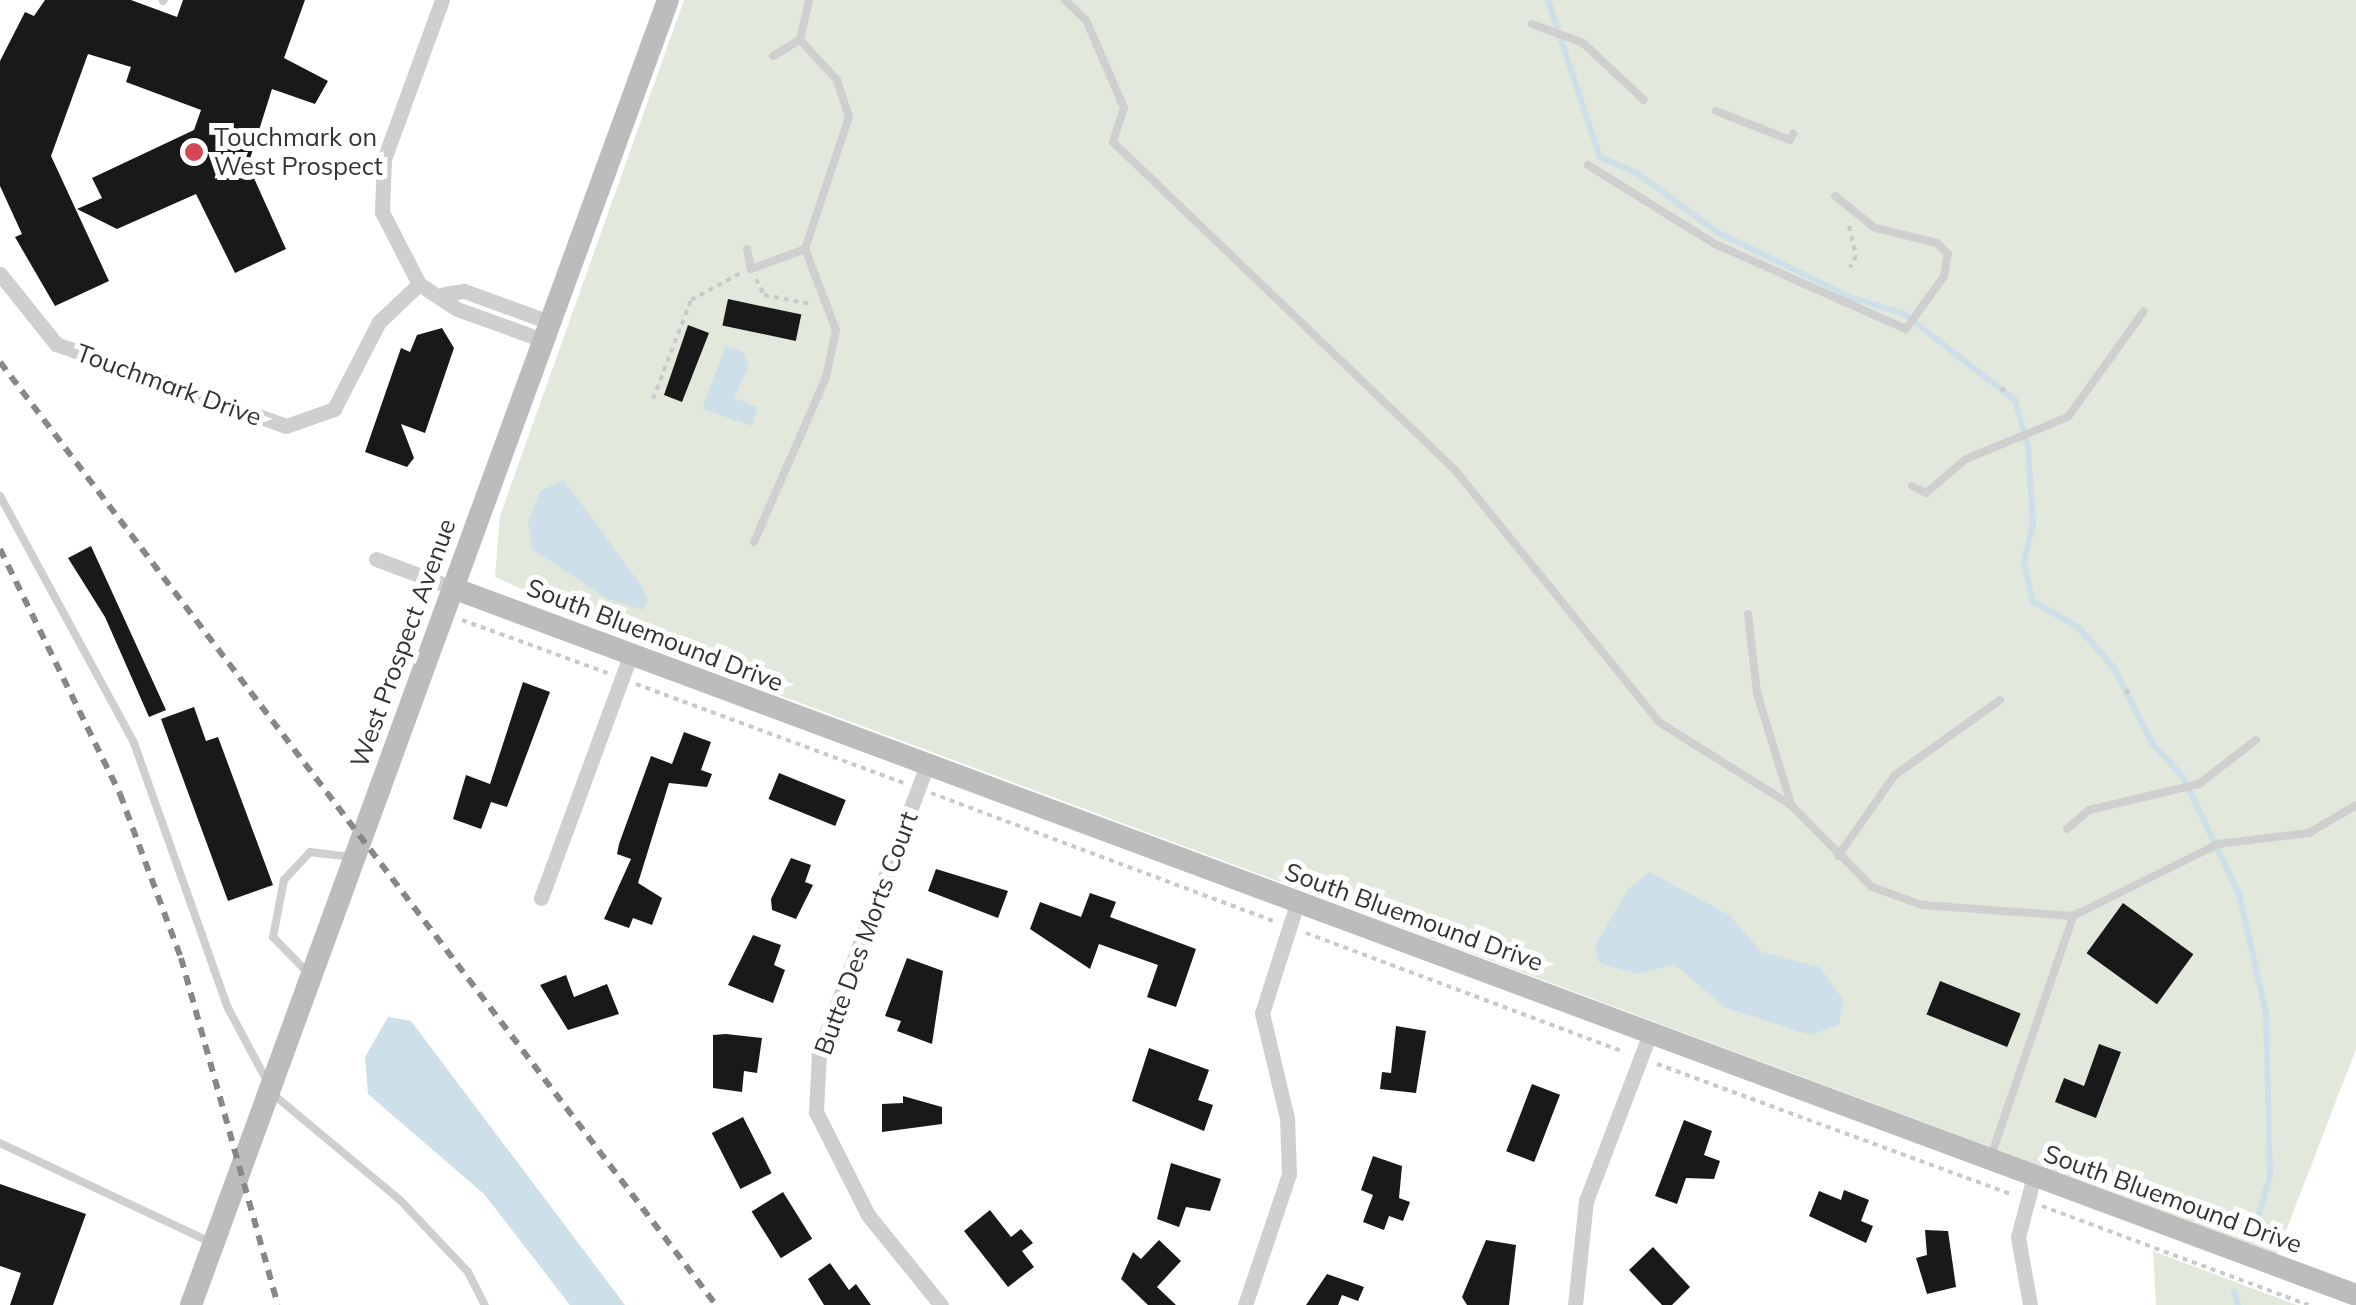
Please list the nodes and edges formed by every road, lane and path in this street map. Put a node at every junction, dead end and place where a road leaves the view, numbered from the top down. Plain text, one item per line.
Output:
1 (442, 0) edge
2 (668, 0) edge
3 (809, 0) edge
4 (1065, 0) edge
5 (1535, 26) dead end
6 (800, 40) junction
7 (773, 56) dead end
8 (1644, 100) dead end
9 (1716, 111) dead end
10 (1792, 134) dead end
11 (1588, 165) dead end
12 (1834, 196) dead end
13 (1853, 246) dead end
14 (805, 248) junction
15 (746, 249) dead end
16 (1850, 268) dead end
17 (751, 269) junction
18 (0, 274) edge
19 (418, 284) junction
20 (830, 310) junction
21 (2144, 311) dead end
22 (546, 331) junction
23 (653, 399) dead end
24 (1912, 486) dead end
25 (0, 496) edge
26 (754, 542) dead end
27 (376, 559) dead end
28 (453, 588) junction
29 (444, 613) junction
30 (1748, 614) dead end
31 (626, 667) junction
32 (2132, 689) dead end
33 (2126, 693) dead end
34 (2000, 700) dead end
35 (2256, 740) dead end
36 (927, 765) junction
37 (918, 788) junction
38 (1791, 805) junction
39 (2356, 805) edge
40 (2067, 829) dead end
41 (1838, 856) junction
42 (354, 857) junction
43 (541, 898) dead end
44 (1297, 903) junction
45 (2072, 916) junction
46 (1288, 927) junction
47 (311, 976) junction
48 (1650, 1033) junction
49 (1640, 1058) junction
50 (270, 1089) junction
51 (0, 1143) edge
52 (1990, 1160) junction
53 (2034, 1176) junction
54 (2026, 1200) junction
55 (214, 1244) junction
56 (2356, 1296) edge
57 (191, 1305) edge
58 (485, 1305) edge
59 (940, 1305) edge
60 (1245, 1305) edge
61 (1575, 1305) edge
62 (2030, 1305) edge
63 (2308, 1305) edge

1 - 19 street
2 - 22 main road, West Prospect Avenue
3 - 6 lane
4 - 38 lane
5 - 8 lane
6 - 7 lane
6 - 14 lane
9 - 10 lane
11 - 12 lane
13 - 16 path
14 - 17 lane
14 - 20 lane
15 - 17 lane
17 - 20 path
17 - 23 path
18 - 19 street, Touchmark Drive
19 - 22 street
20 - 26 lane
21 - 24 lane
22 - 28 main road, West Prospect Avenue
25 - 50 lane
27 - 28 street
28 - 29 main road, West Prospect Avenue
28 - 31 main road, South Bluemound Drive
29 - 31 path
29 - 42 main road, West Prospect Avenue
30 - 38 lane
31 - 36 main road, South Bluemound Drive
31 - 37 path
31 - 43 street
32 - 33 path
34 - 41 lane
35 - 40 lane
36 - 37 street, Butte Des Morts Court
36 - 44 main road, South Bluemound Drive
37 - 46 path
37 - 59 street, Butte Des Morts Court
38 - 41 lane
39 - 45 lane
41 - 45 lane
42 - 47 main road, West Prospect Avenue
42 - 47 lane
44 - 46 street
44 - 48 main road, South Bluemound Drive
45 - 52 lane
46 - 49 path
46 - 60 street
47 - 50 main road, West Prospect Avenue
48 - 49 street
48 - 52 main road, South Bluemound Drive
49 - 54 path
49 - 61 street
50 - 55 main road, West Prospect Avenue
50 - 58 lane
51 - 55 lane
52 - 53 main road, South Bluemound Drive
53 - 54 street
53 - 56 main road, South Bluemound Drive
54 - 62 street
54 - 63 path
55 - 57 main road, West Prospect Avenue

